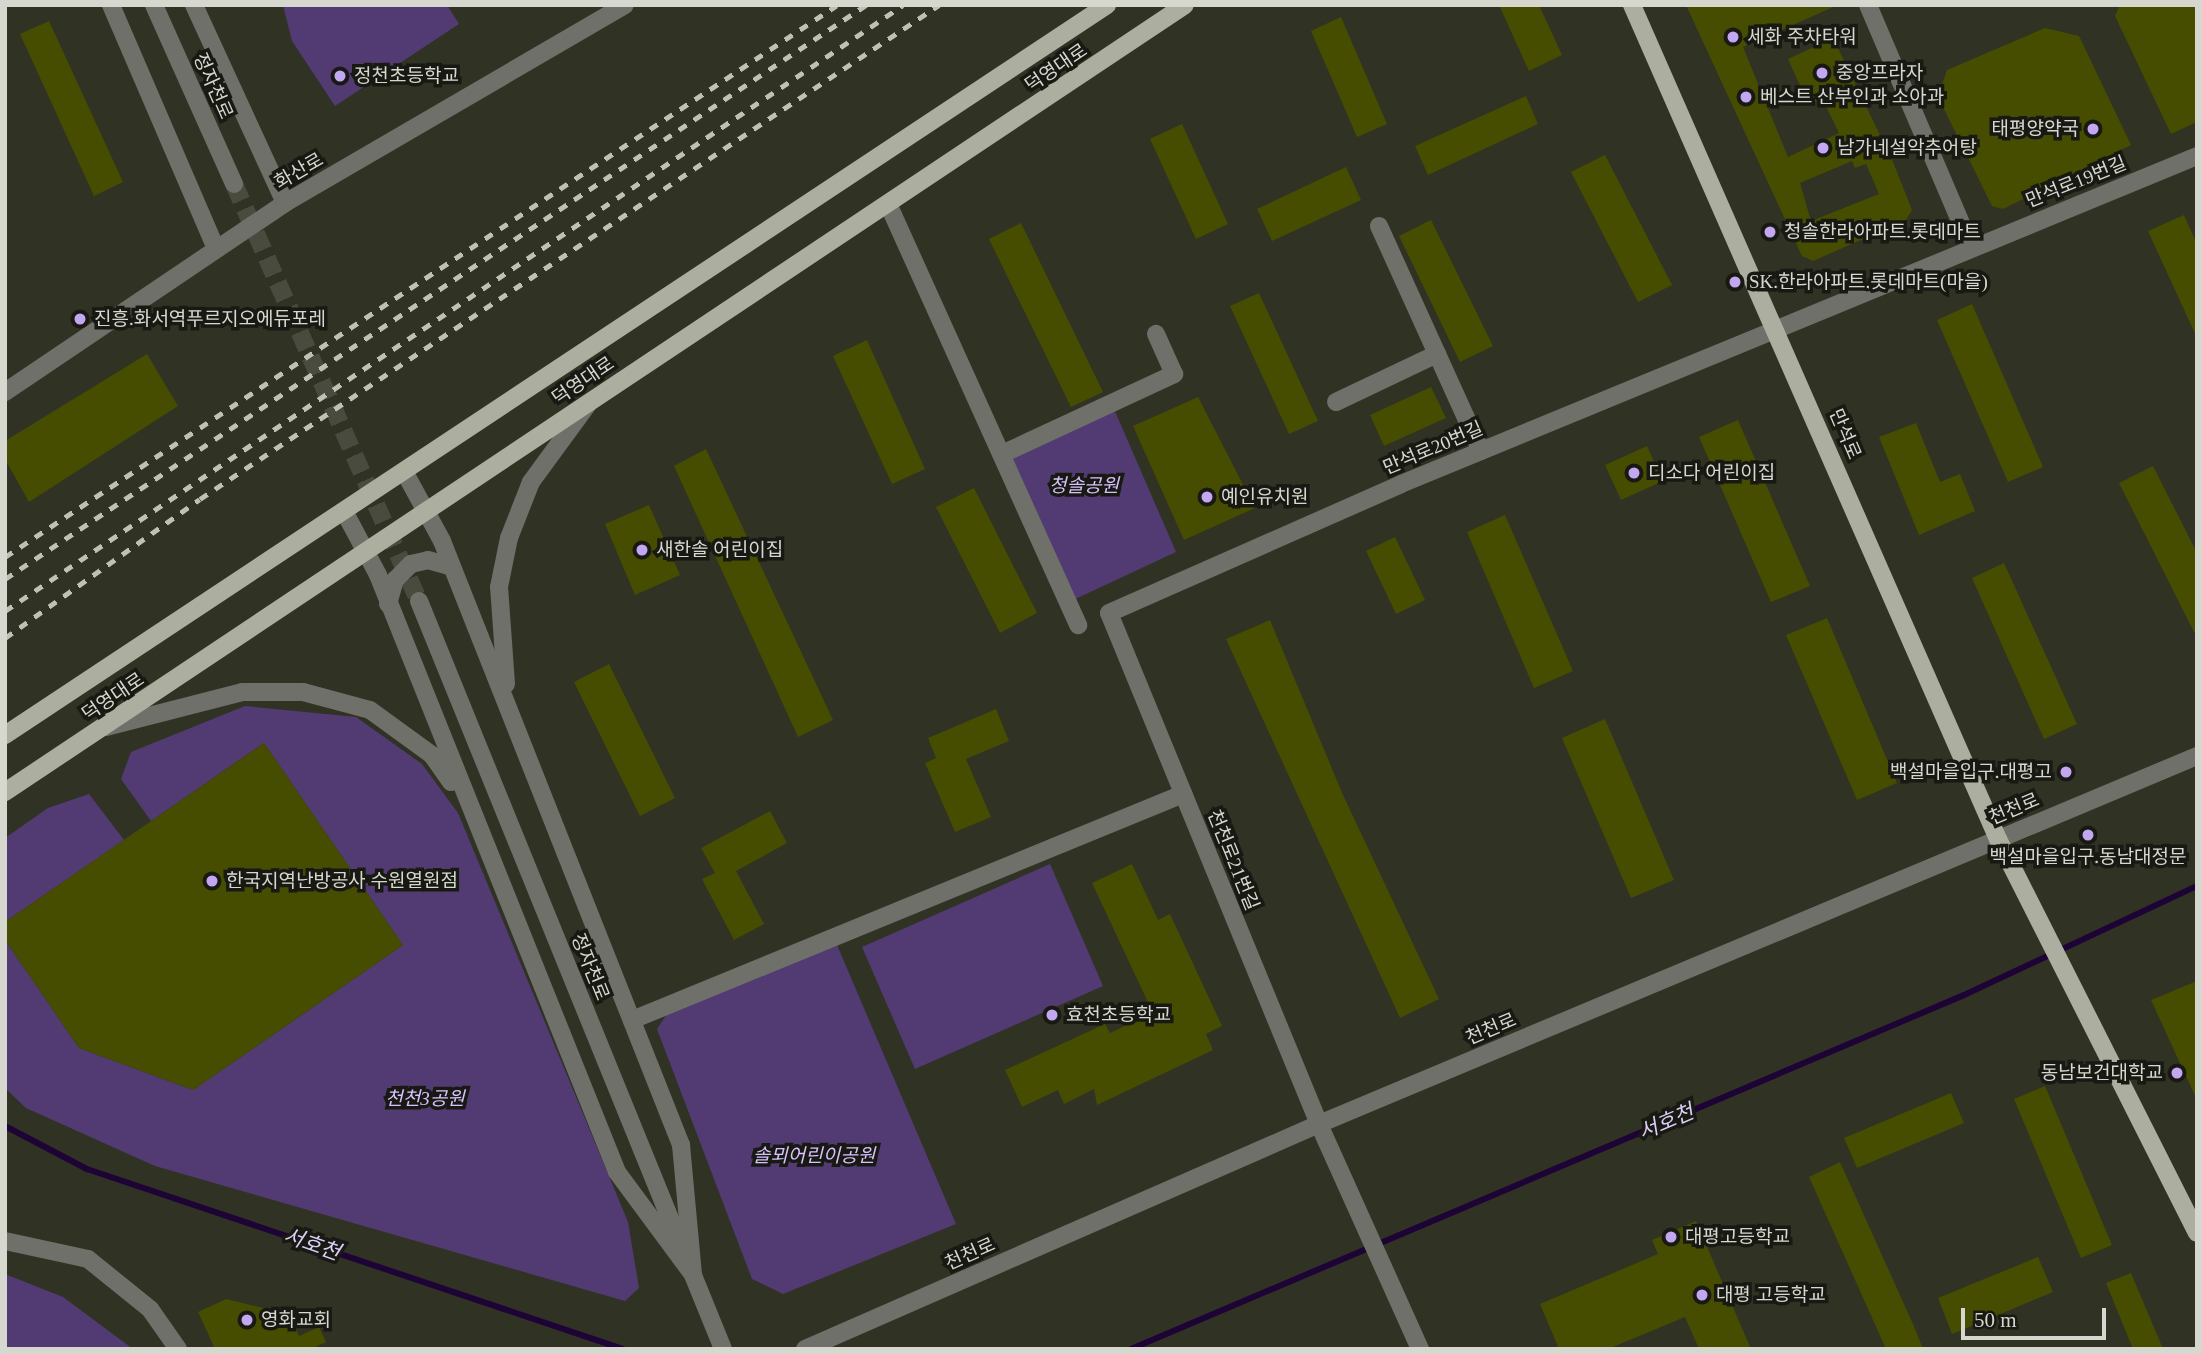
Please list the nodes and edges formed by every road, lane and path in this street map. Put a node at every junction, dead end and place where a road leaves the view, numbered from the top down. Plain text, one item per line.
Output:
1 (111, 5) edge
2 (154, 5) edge
3 (194, 5) edge
4 (625, 5) edge
5 (1107, 5) edge
6 (1185, 5) edge
7 (1632, 5) edge
8 (1868, 5) edge
9 (2197, 156) edge
10 (234, 184) tunnel mouth
11 (285, 203) junction
12 (889, 206) junction
13 (1379, 226) dead end
14 (215, 247) junction
15 (1971, 247) junction
16 (1776, 327) junction
17 (1156, 334) dead end
18 (1437, 354) junction
19 (5, 392) edge
20 (591, 400) junction
21 (1336, 402) dead end
22 (1481, 450) junction
23 (1002, 454) junction
24 (405, 472) junction
25 (344, 511) junction
26 (427, 511) junction
27 (365, 552) junction
28 (452, 567) junction
29 (419, 601) tunnel mouth
30 (388, 604) junction
31 (1109, 613) joint
32 (1078, 625) dead end
33 (511, 718) junction
34 (106, 727) junction
35 (5, 735) edge
36 (2197, 756) edge
37 (5, 792) edge
38 (1183, 794) junction
39 (468, 807) junction
40 (1998, 839) junction
41 (632, 1020) junction
42 (1319, 1124) junction
43 (2197, 1233) edge
44 (5, 1241) edge
45 (693, 1274) junction
46 (178, 1349) edge
47 (723, 1349) edge
48 (805, 1349) edge
49 (1420, 1349) edge

1 - 14 street
2 - 10 street, 정자천로
3 - 11 street
4 - 11 street, 화산로
5 - 24 main road, 덕영대로
6 - 12 main road, 덕영대로
7 - 16 main road, 만석로
8 - 15 street
9 - 15 street, 만석로19번길
11 - 14 street, 화산로
12 - 20 main road, 덕영대로
12 - 23 street
13 - 18 street
14 - 19 street, 화산로
15 - 16 street, 만석로19번길
16 - 22 street, 만석로20번길
16 - 40 main road, 만석로
17 - 23 street
18 - 21 street
18 - 22 street
20 - 26 main road, 덕영대로
20 - 33 street
22 - 31 street, 만석로20번길
23 - 32 street
24 - 25 main road, 덕영대로
24 - 26 street
25 - 27 street
25 - 35 main road, 덕영대로
26 - 27 main road, 덕영대로
26 - 28 street
27 - 30 street
27 - 34 main road, 덕영대로
28 - 30 street
28 - 33 street
29 - 45 street, 정자천로
30 - 39 street
31 - 38 street, 천천로21번길
33 - 41 street
34 - 37 main road, 덕영대로
34 - 39 street
36 - 40 street, 천천로
38 - 41 street
38 - 42 street, 천천로21번길
39 - 45 street
40 - 42 street, 천천로
40 - 43 main road, 만석로
41 - 45 street
42 - 48 street, 천천로
42 - 49 street, 천천로21번길
44 - 46 street
45 - 47 street, 정자천로

